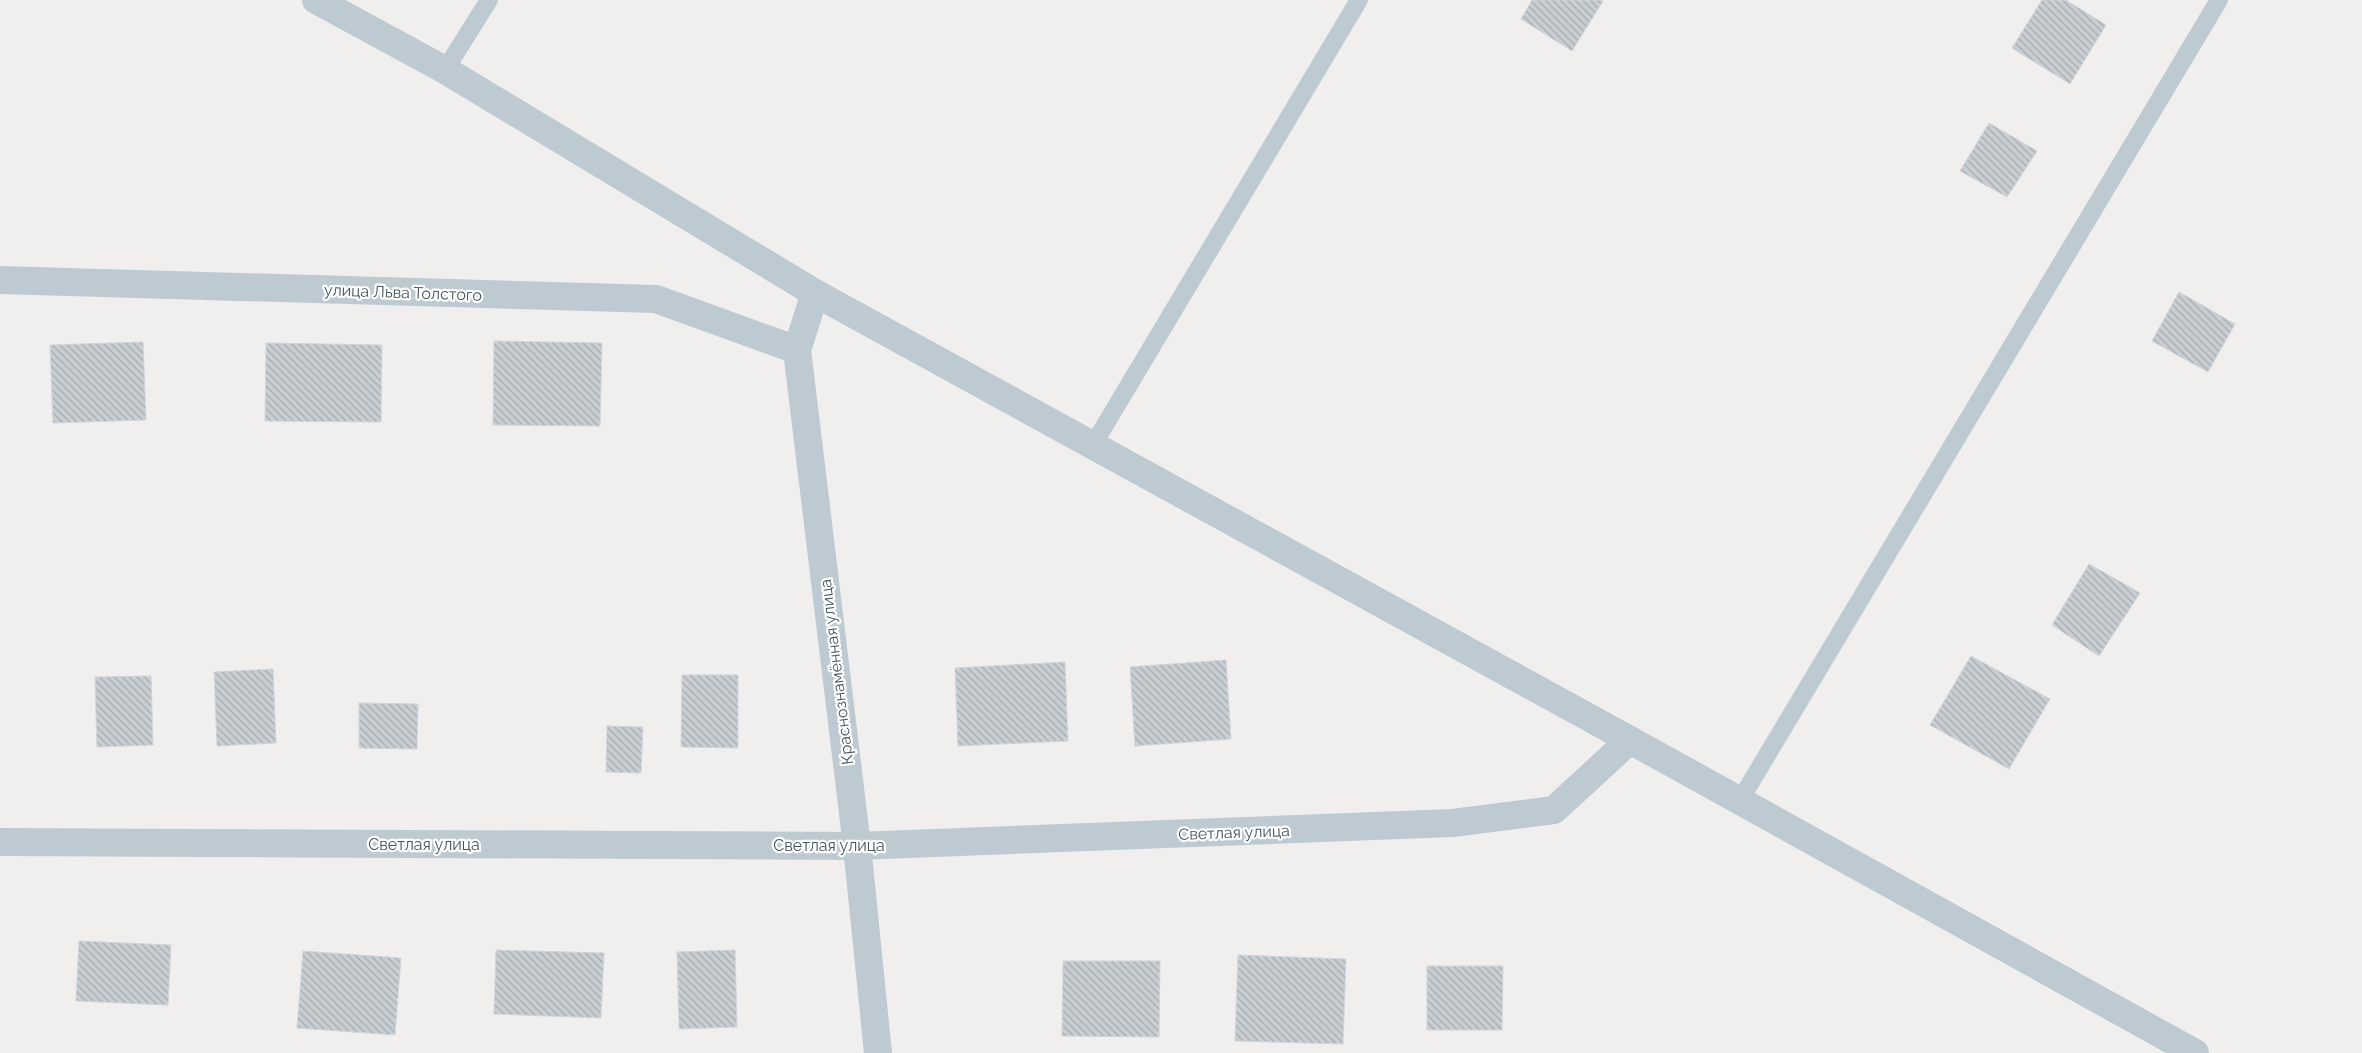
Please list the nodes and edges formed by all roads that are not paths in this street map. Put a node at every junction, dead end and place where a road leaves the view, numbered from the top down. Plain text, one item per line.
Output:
1 (316, 0) edge
2 (489, 0) edge
3 (1360, 0) edge
4 (2219, 0) edge
5 (445, 70) junction
6 (0, 280) edge
7 (815, 293) junction
8 (797, 350) junction
9 (1093, 446) junction
10 (1630, 740) junction
11 (1740, 802) junction
12 (0, 842) edge
13 (857, 846) junction
14 (878, 1053) edge
15 (2195, 1053) edge

1 - 5 street
2 - 5 lane
3 - 9 lane
4 - 11 lane
5 - 7 street
6 - 8 street, улица Льва Толстого
7 - 8 street, Краснознамённая улица
7 - 9 street
8 - 13 street, Краснознамённая улица
9 - 10 street
10 - 11 street
10 - 13 street, Светлая улица
11 - 15 street
12 - 13 street, Светлая улица
13 - 14 street, Краснознамённая улица

